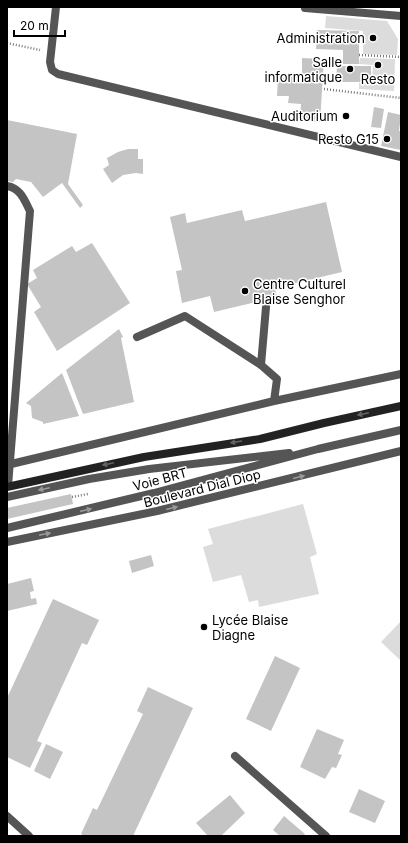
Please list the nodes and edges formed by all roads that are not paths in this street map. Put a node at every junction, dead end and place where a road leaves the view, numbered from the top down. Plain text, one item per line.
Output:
1 (56, 7) edge
2 (305, 8) edge
3 (346, 9) edge
4 (401, 16) edge
5 (401, 157) edge
6 (7, 186) edge
7 (266, 307) dead end
8 (137, 337) dead end
9 (261, 365) junction
10 (401, 374) edge
11 (274, 401) junction
12 (401, 406) edge
13 (401, 430) edge
14 (318, 449) junction
15 (401, 451) edge
16 (8, 464) edge
17 (8, 487) edge
18 (7, 497) edge
19 (7, 528) edge
20 (7, 542) edge
21 (235, 756) dead end
22 (7, 816) edge
23 (29, 836) edge
24 (326, 836) edge

1 - 5 street
2 - 3 street
3 - 4 street
6 - 16 street
7 - 9 street
8 - 9 street
9 - 11 street
10 - 11 street
11 - 16 street
12 -> 17 main road
13 - 14 street, Voie BRT
14 -> 18 street, Voie BRT
19 -> 14 street, Voie BRT
20 -> 15 street, Boulevard Dial Diop
16 - 17 street
21 - 24 street
22 - 23 street

